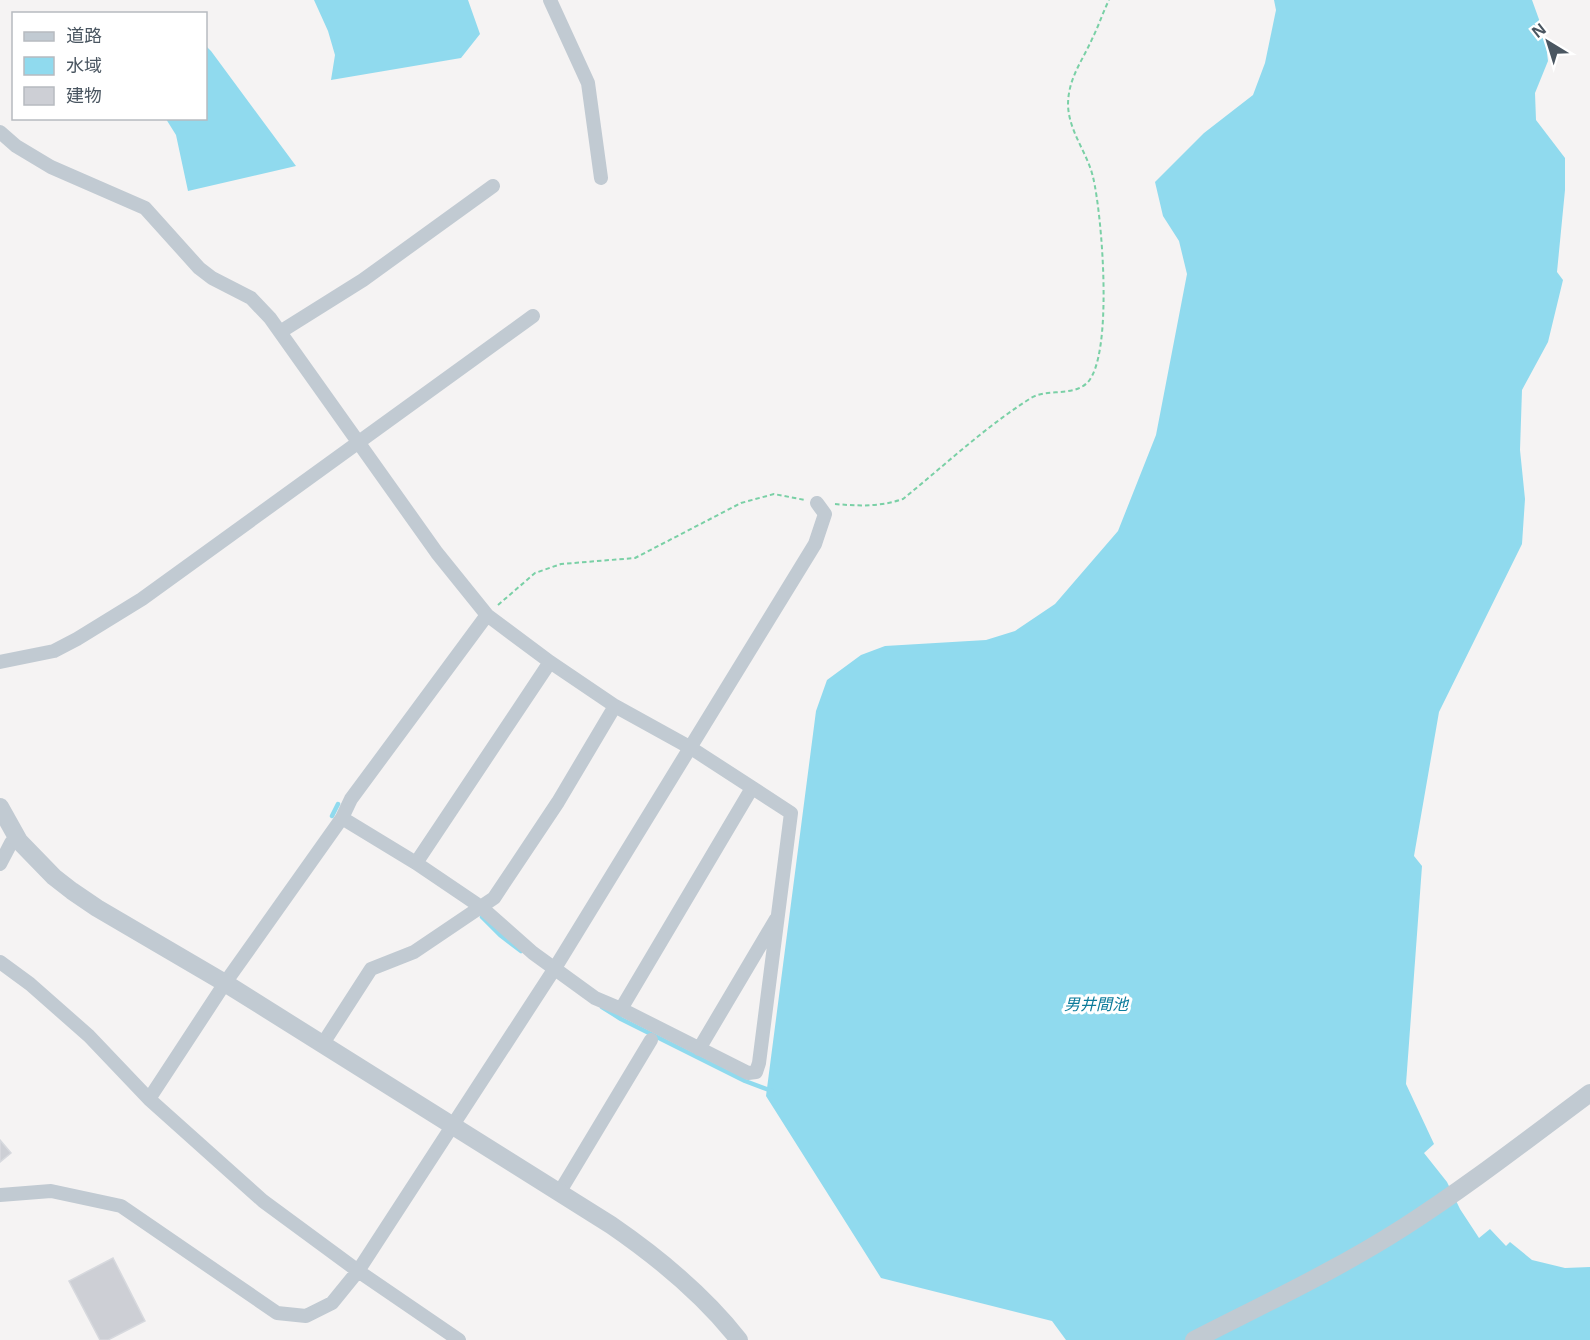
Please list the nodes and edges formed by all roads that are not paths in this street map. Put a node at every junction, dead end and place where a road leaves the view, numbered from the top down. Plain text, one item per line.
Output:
1 (550, 0) edge
2 (0, 132) edge
3 (601, 178) dead end
4 (494, 186) dead end
5 (533, 316) dead end
6 (280, 333) junction
7 (359, 443) junction
8 (817, 503) road end
9 (487, 615) junction
10 (0, 662) edge
11 (550, 662) junction
12 (615, 706) junction
13 (691, 748) junction
14 (752, 788) junction
15 (0, 807) edge
16 (342, 818) junction
17 (17, 838) junction
18 (416, 863) junction
19 (0, 864) edge
20 (481, 907) junction
21 (779, 912) junction
22 (0, 962) edge
23 (555, 968) junction
24 (225, 983) junction
25 (621, 1009) junction
26 (651, 1040) dead end
27 (322, 1045) junction
28 (699, 1049) junction
29 (1590, 1094) edge
30 (149, 1099) junction
31 (453, 1125) junction
32 (559, 1193) junction
33 (0, 1195) edge
34 (358, 1271) junction
35 (459, 1340) edge
36 (739, 1340) edge
37 (1194, 1340) edge

1 - 3 street
2 - 6 street
4 - 6 street
5 - 7 street
6 - 7 street
7 - 9 street
7 - 10 street
8 - 13 street
9 - 11 street
9 - 16 street
11 - 12 street
11 - 18 street
12 - 13 street
12 - 20 street
13 - 14 street
13 - 23 street
14 - 21 street
14 - 25 street
15 - 17 street
16 - 18 street
16 - 24 street
17 - 19 street
17 - 24 street
18 - 20 street
20 - 23 street
20 - 27 street
21 - 28 street
21 - 28 street
22 - 30 street
23 - 25 street
23 - 31 street
24 - 27 street
24 - 30 street
25 - 28 street
26 - 32 street
27 - 31 street
29 - 37 street
30 - 34 street
31 - 32 street
31 - 34 street
32 - 36 street
33 - 34 street
34 - 35 street

